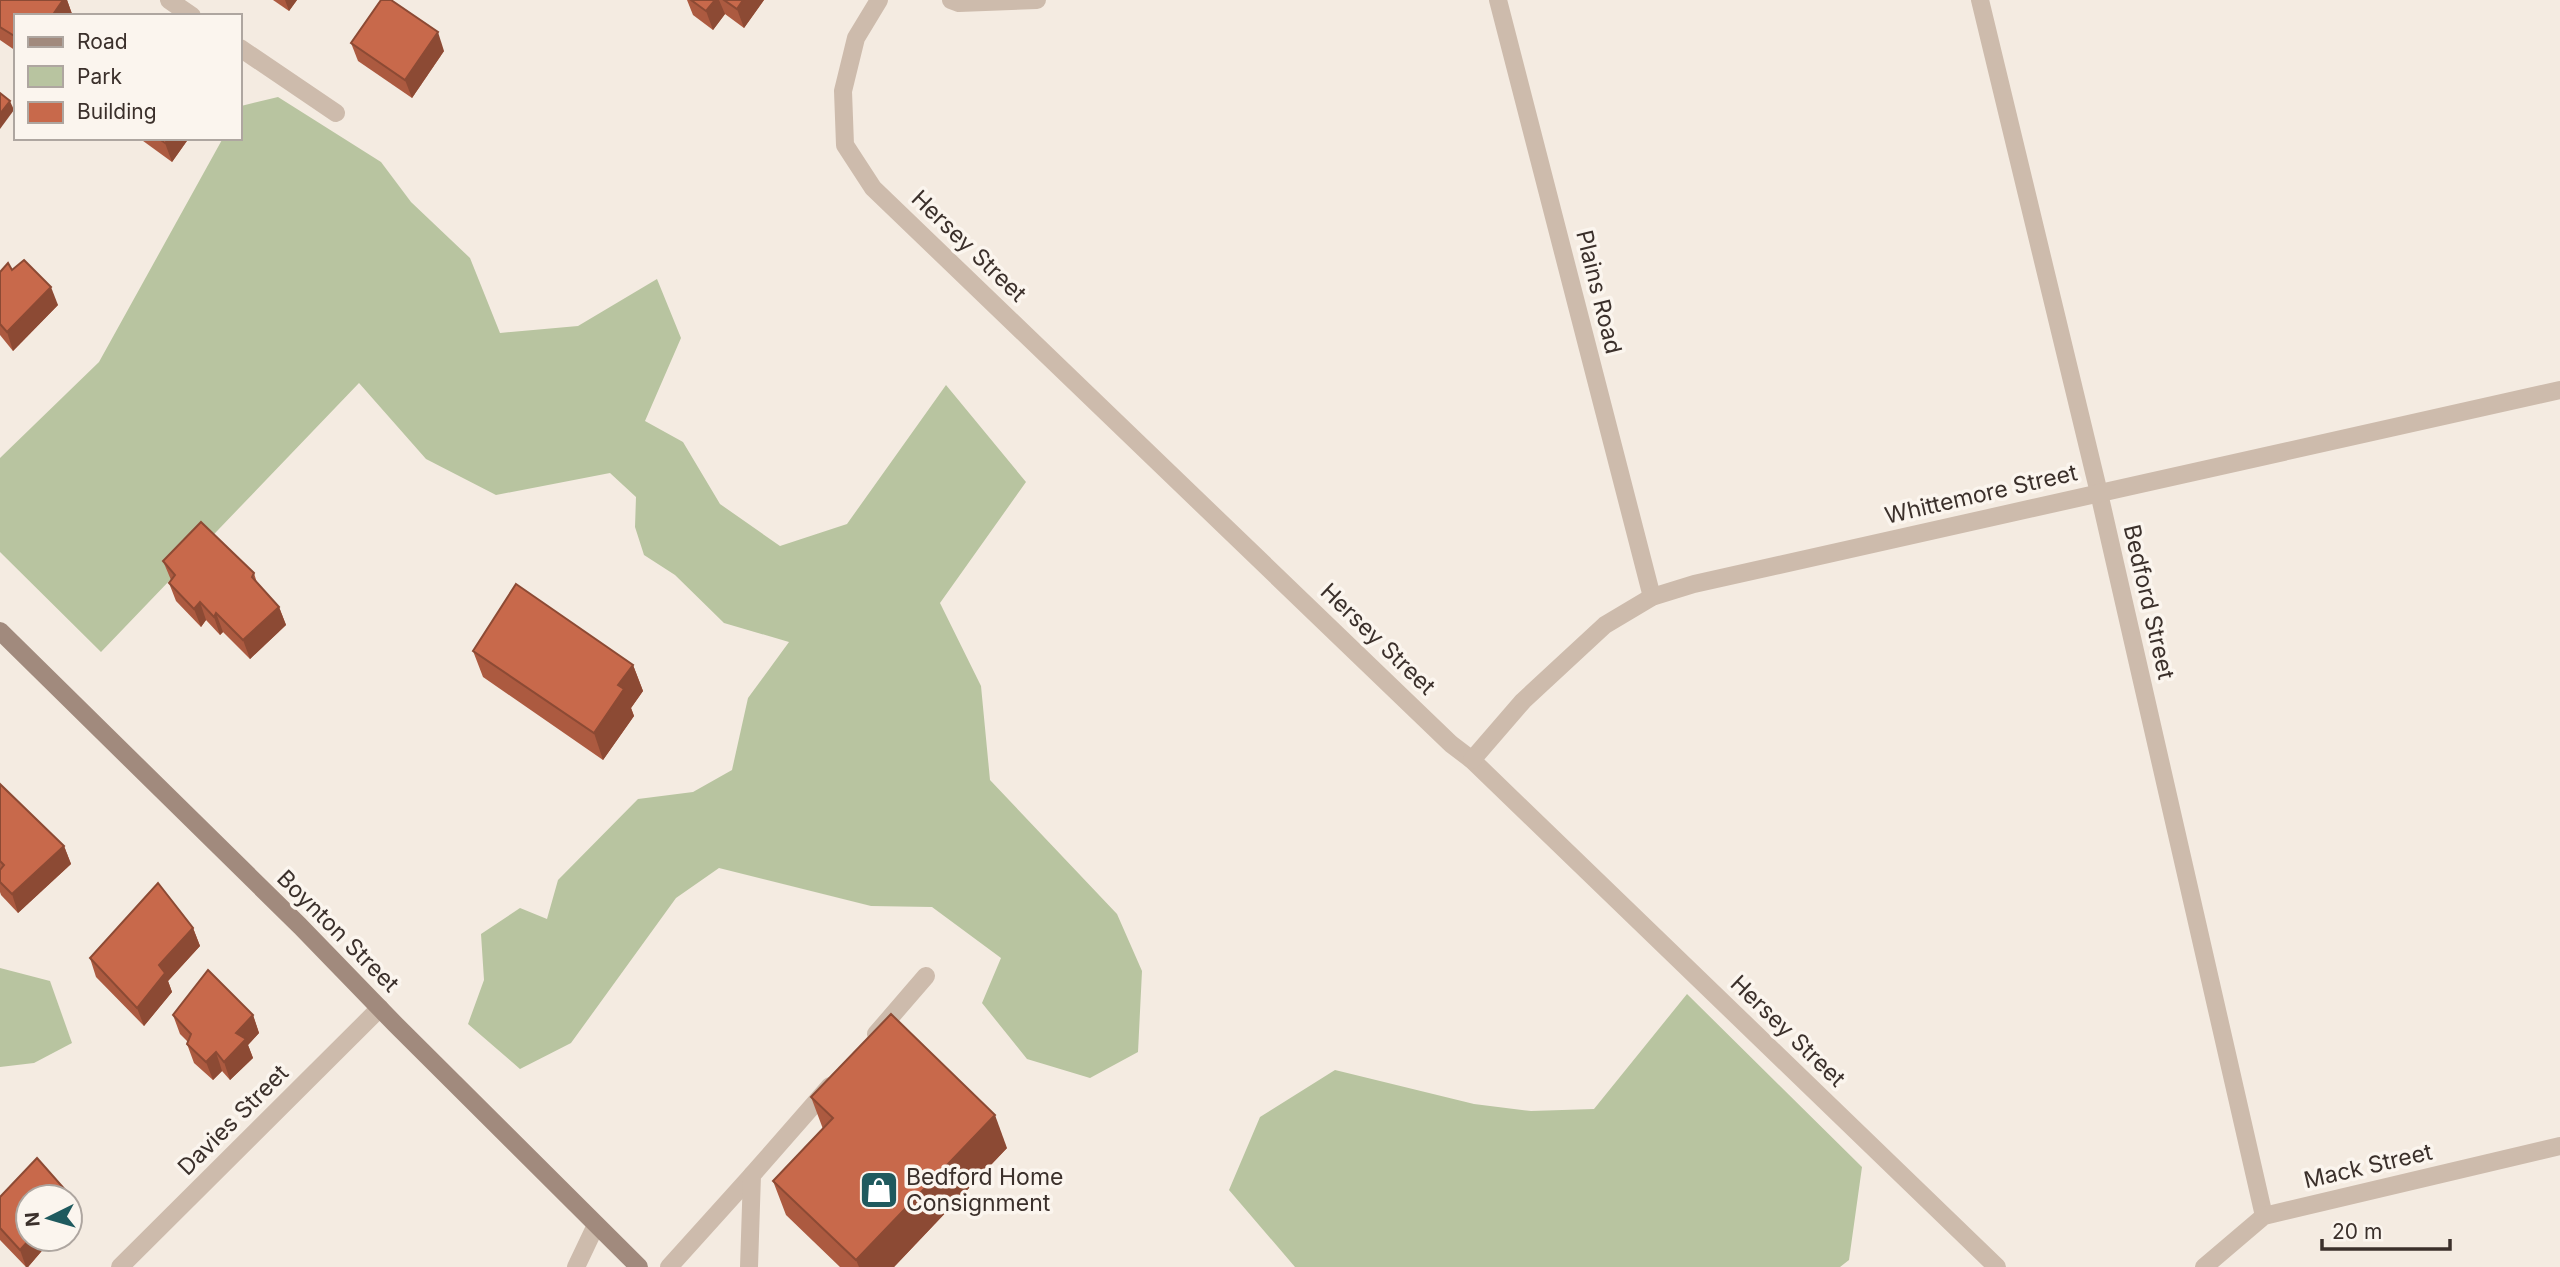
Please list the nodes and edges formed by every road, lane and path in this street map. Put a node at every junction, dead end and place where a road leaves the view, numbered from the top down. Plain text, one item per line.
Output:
1 (169, 0) edge
2 (879, 0) edge
3 (951, 0) edge
4 (1037, 0) edge
5 (1498, 0) edge
6 (1980, 0) edge
7 (189, 14) edge
8 (242, 49) edge
9 (336, 113) dead end
10 (2560, 390) edge
11 (2099, 493) junction
12 (1652, 597) junction
13 (0, 631) edge
14 (1472, 760) junction
15 (926, 976) dead end
16 (380, 1008) junction
17 (862, 1049) edge
18 (844, 1070) edge
19 (2560, 1146) edge
20 (752, 1175) junction
21 (2264, 1216) junction
22 (596, 1226) junction
23 (120, 1267) edge
24 (576, 1267) edge
25 (639, 1267) edge
26 (669, 1267) edge
27 (750, 1267) edge
28 (1997, 1267) edge
29 (2204, 1267) edge

1 - 7 street
2 - 14 street, Hersey Street
3 - 4 street
5 - 12 street, Plains Road
6 - 11 street, Bedford Street
8 - 9 street
10 - 11 street, Whittemore Street
11 - 12 street, Whittemore Street
11 - 21 street, Bedford Street
12 - 14 street, Whittemore Street
13 - 16 street, Boynton Street
14 - 28 street, Hersey Street
15 - 17 street
16 - 22 street, Boynton Street
16 - 23 street, Davies Street
18 - 20 street
19 - 21 street, Mack Street
20 - 26 street
20 - 27 street
21 - 29 street, Mack Street
22 - 24 street
22 - 25 street, Boynton Street

